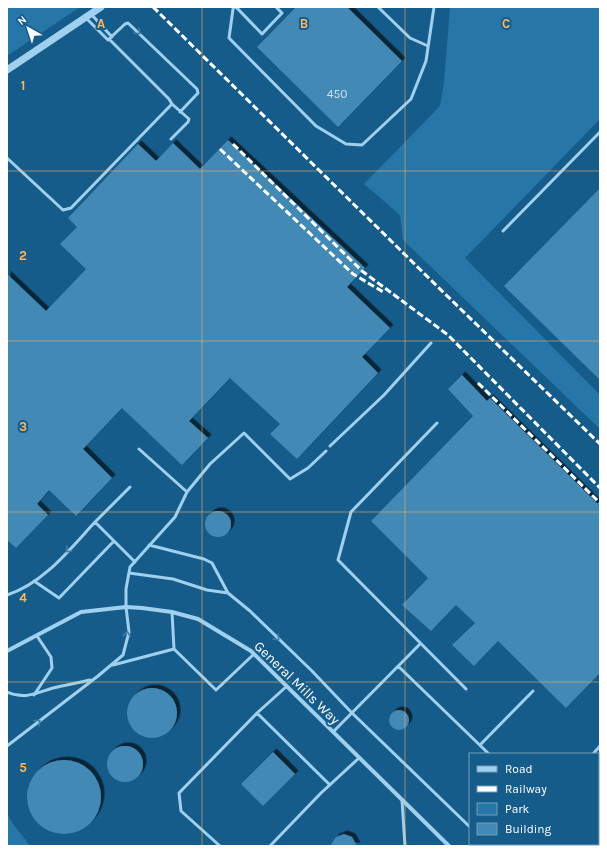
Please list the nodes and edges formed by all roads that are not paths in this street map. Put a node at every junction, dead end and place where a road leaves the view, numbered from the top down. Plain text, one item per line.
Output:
1 (101, 7) edge
2 (236, 7) edge
3 (276, 7) edge
4 (378, 7) edge
5 (434, 7) edge
6 (88, 15) junction
7 (110, 39) junction
8 (428, 46) junction
9 (7, 70) edge
10 (172, 104) junction
11 (180, 112) junction
12 (600, 132) edge
13 (171, 139) dead end
14 (7, 158) edge
15 (503, 231) dead end
16 (431, 343) dead end
17 (437, 423) dead end
18 (330, 446) dead end
19 (139, 449) dead end
20 (326, 451) dead end
21 (130, 487) dead end
22 (187, 492) junction
23 (95, 522) junction
24 (114, 541) junction
25 (149, 545) junction
26 (135, 562) junction
27 (129, 573) junction
28 (34, 582) junction
29 (228, 593) junction
30 (7, 595) edge
31 (126, 607) junction
32 (172, 612) junction
33 (37, 636) junction
34 (420, 644) junction
35 (174, 649) junction
36 (7, 651) edge
37 (254, 654) junction
38 (110, 665) junction
39 (398, 666) junction
40 (93, 679) junction
41 (287, 686) junction
42 (466, 689) dead end
43 (533, 691) dead end
44 (7, 692) edge
45 (34, 695) junction
46 (257, 713) junction
47 (352, 713) junction
48 (333, 732) junction
49 (480, 745) junction
50 (7, 746) edge
51 (488, 753) edge
52 (359, 758) junction
53 (330, 784) junction
54 (402, 800) junction
55 (469, 826) edge
56 (220, 846) edge
57 (270, 846) edge
58 (405, 846) edge
59 (449, 846) edge

1 - 6 street
2 - 3 lane
2 - 8 lane
4 - 8 lane
5 - 8 lane
6 - 7 lane
6 - 7 lane
6 - 9 street
7 - 10 lane
7 -> 11 lane
10 - 11 lane
10 - 14 lane
11 - 13 lane
12 - 15 lane
16 - 18 lane
17 - 34 lane
19 - 22 lane
20 - 22 lane
21 - 23 lane
22 - 25 lane
23 - 24 lane
23 -> 28 lane
24 - 26 lane
24 - 28 lane
25 - 26 lane
25 - 29 lane
26 - 27 lane
27 - 29 lane
27 - 31 lane
28 - 30 lane
29 -> 47 lane
31 - 32 street, General Mills Way
31 - 33 street, General Mills Way
38 -> 31 lane
32 - 35 lane
32 - 37 street, General Mills Way
33 - 36 street, General Mills Way
33 - 45 lane
34 - 39 lane
34 - 42 lane
35 - 37 lane
35 - 38 lane
37 - 41 street, General Mills Way
38 - 40 lane
39 - 47 lane
39 - 49 lane
40 - 45 lane
50 -> 40 lane
41 - 46 lane
41 - 48 street, General Mills Way
43 - 49 lane
44 - 45 lane
46 - 53 lane
46 - 56 lane
47 - 48 lane
47 - 55 lane
48 - 52 street, General Mills Way
49 - 51 lane
52 - 53 lane
52 - 54 street, General Mills Way
53 - 57 lane
54 - 58 lane
54 - 59 street, General Mills Way

